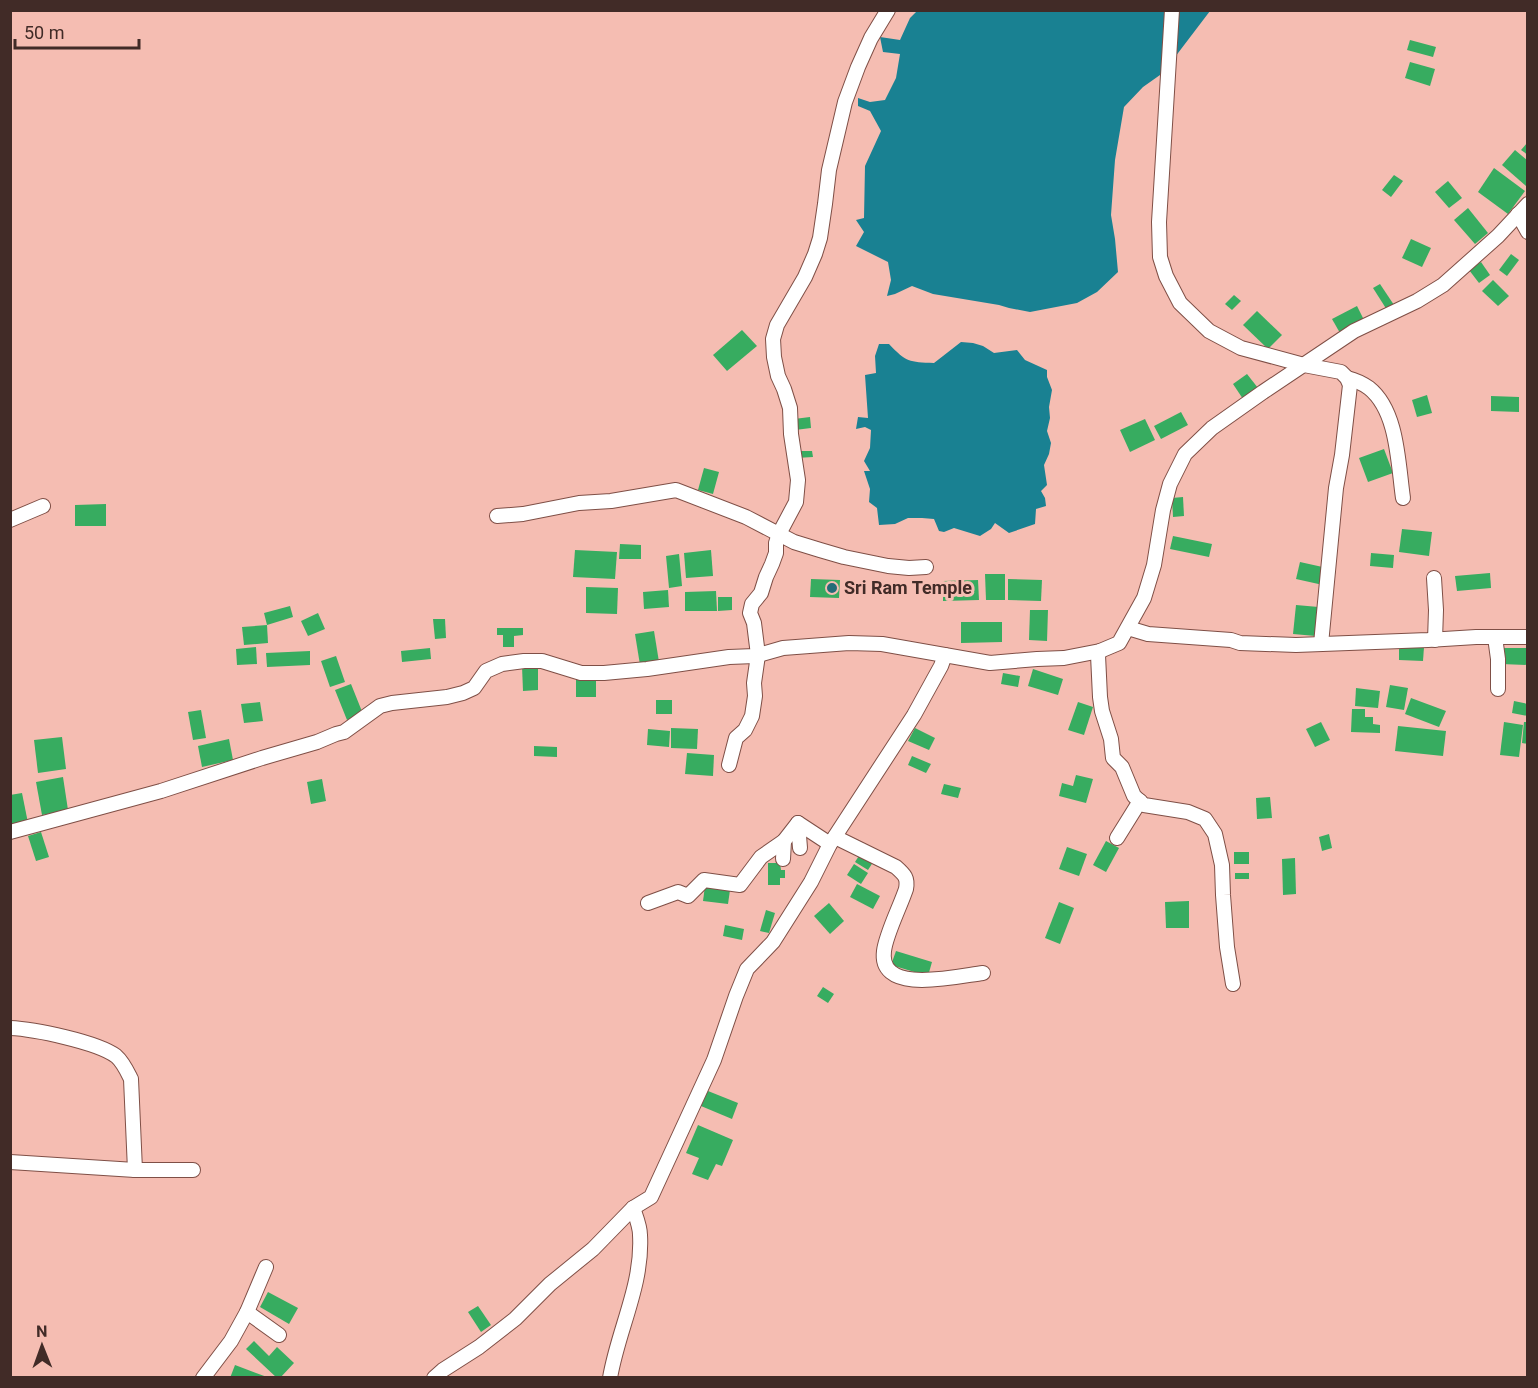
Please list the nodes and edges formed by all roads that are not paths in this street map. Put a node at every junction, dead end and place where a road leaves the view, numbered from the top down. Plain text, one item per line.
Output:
1 (888, 10) edge
2 (1172, 10) edge
3 (1523, 209) edge
4 (1527, 232) edge
5 (1304, 365) junction
6 (1347, 378) junction
7 (1402, 498) dead end
8 (43, 506) dead end
9 (497, 516) dead end
10 (10, 520) edge
11 (779, 534) junction
12 (926, 567) dead end
13 (1434, 578) dead end
14 (1128, 628) junction
15 (1495, 637) junction
16 (1527, 637) edge
17 (1435, 640) junction
18 (1321, 645) junction
19 (1100, 651) junction
20 (758, 655) junction
21 (945, 655) junction
22 (1498, 689) dead end
23 (729, 765) dead end
24 (1140, 801) junction
25 (798, 823) junction
26 (10, 832) edge
27 (1117, 838) dead end
28 (833, 840) junction
29 (784, 841) junction
30 (800, 848) dead end
31 (783, 859) dead end
32 (648, 903) dead end
33 (982, 973) dead end
34 (1233, 984) dead end
35 (10, 1028) edge
36 (10, 1162) edge
37 (135, 1170) junction
38 (193, 1170) dead end
39 (633, 1208) junction
40 (266, 1266) dead end
41 (247, 1311) junction
42 (279, 1335) dead end
43 (203, 1377) edge
44 (434, 1377) edge
45 (610, 1377) edge

1 - 11 street
2 - 5 street
3 - 4 street
3 - 5 street
5 - 6 street
5 - 14 street
6 - 7 street
6 - 18 street
8 - 10 street
9 - 11 street
11 - 12 street
11 - 20 street
13 - 17 street
14 - 18 street
14 - 19 street
15 - 16 street
15 - 17 street
15 - 22 street
17 - 18 street
19 - 21 street
19 - 24 street
20 - 21 street
20 - 23 street
20 - 26 street
21 - 28 street
24 - 27 street
24 - 34 street
25 - 28 street
25 - 29 street
25 - 30 street
28 - 33 street
28 - 39 street
29 - 31 street
29 - 32 street
35 - 37 street
36 - 37 street
37 - 38 street
39 - 44 street
39 - 45 street
40 - 41 street
41 - 42 street
41 - 43 street

